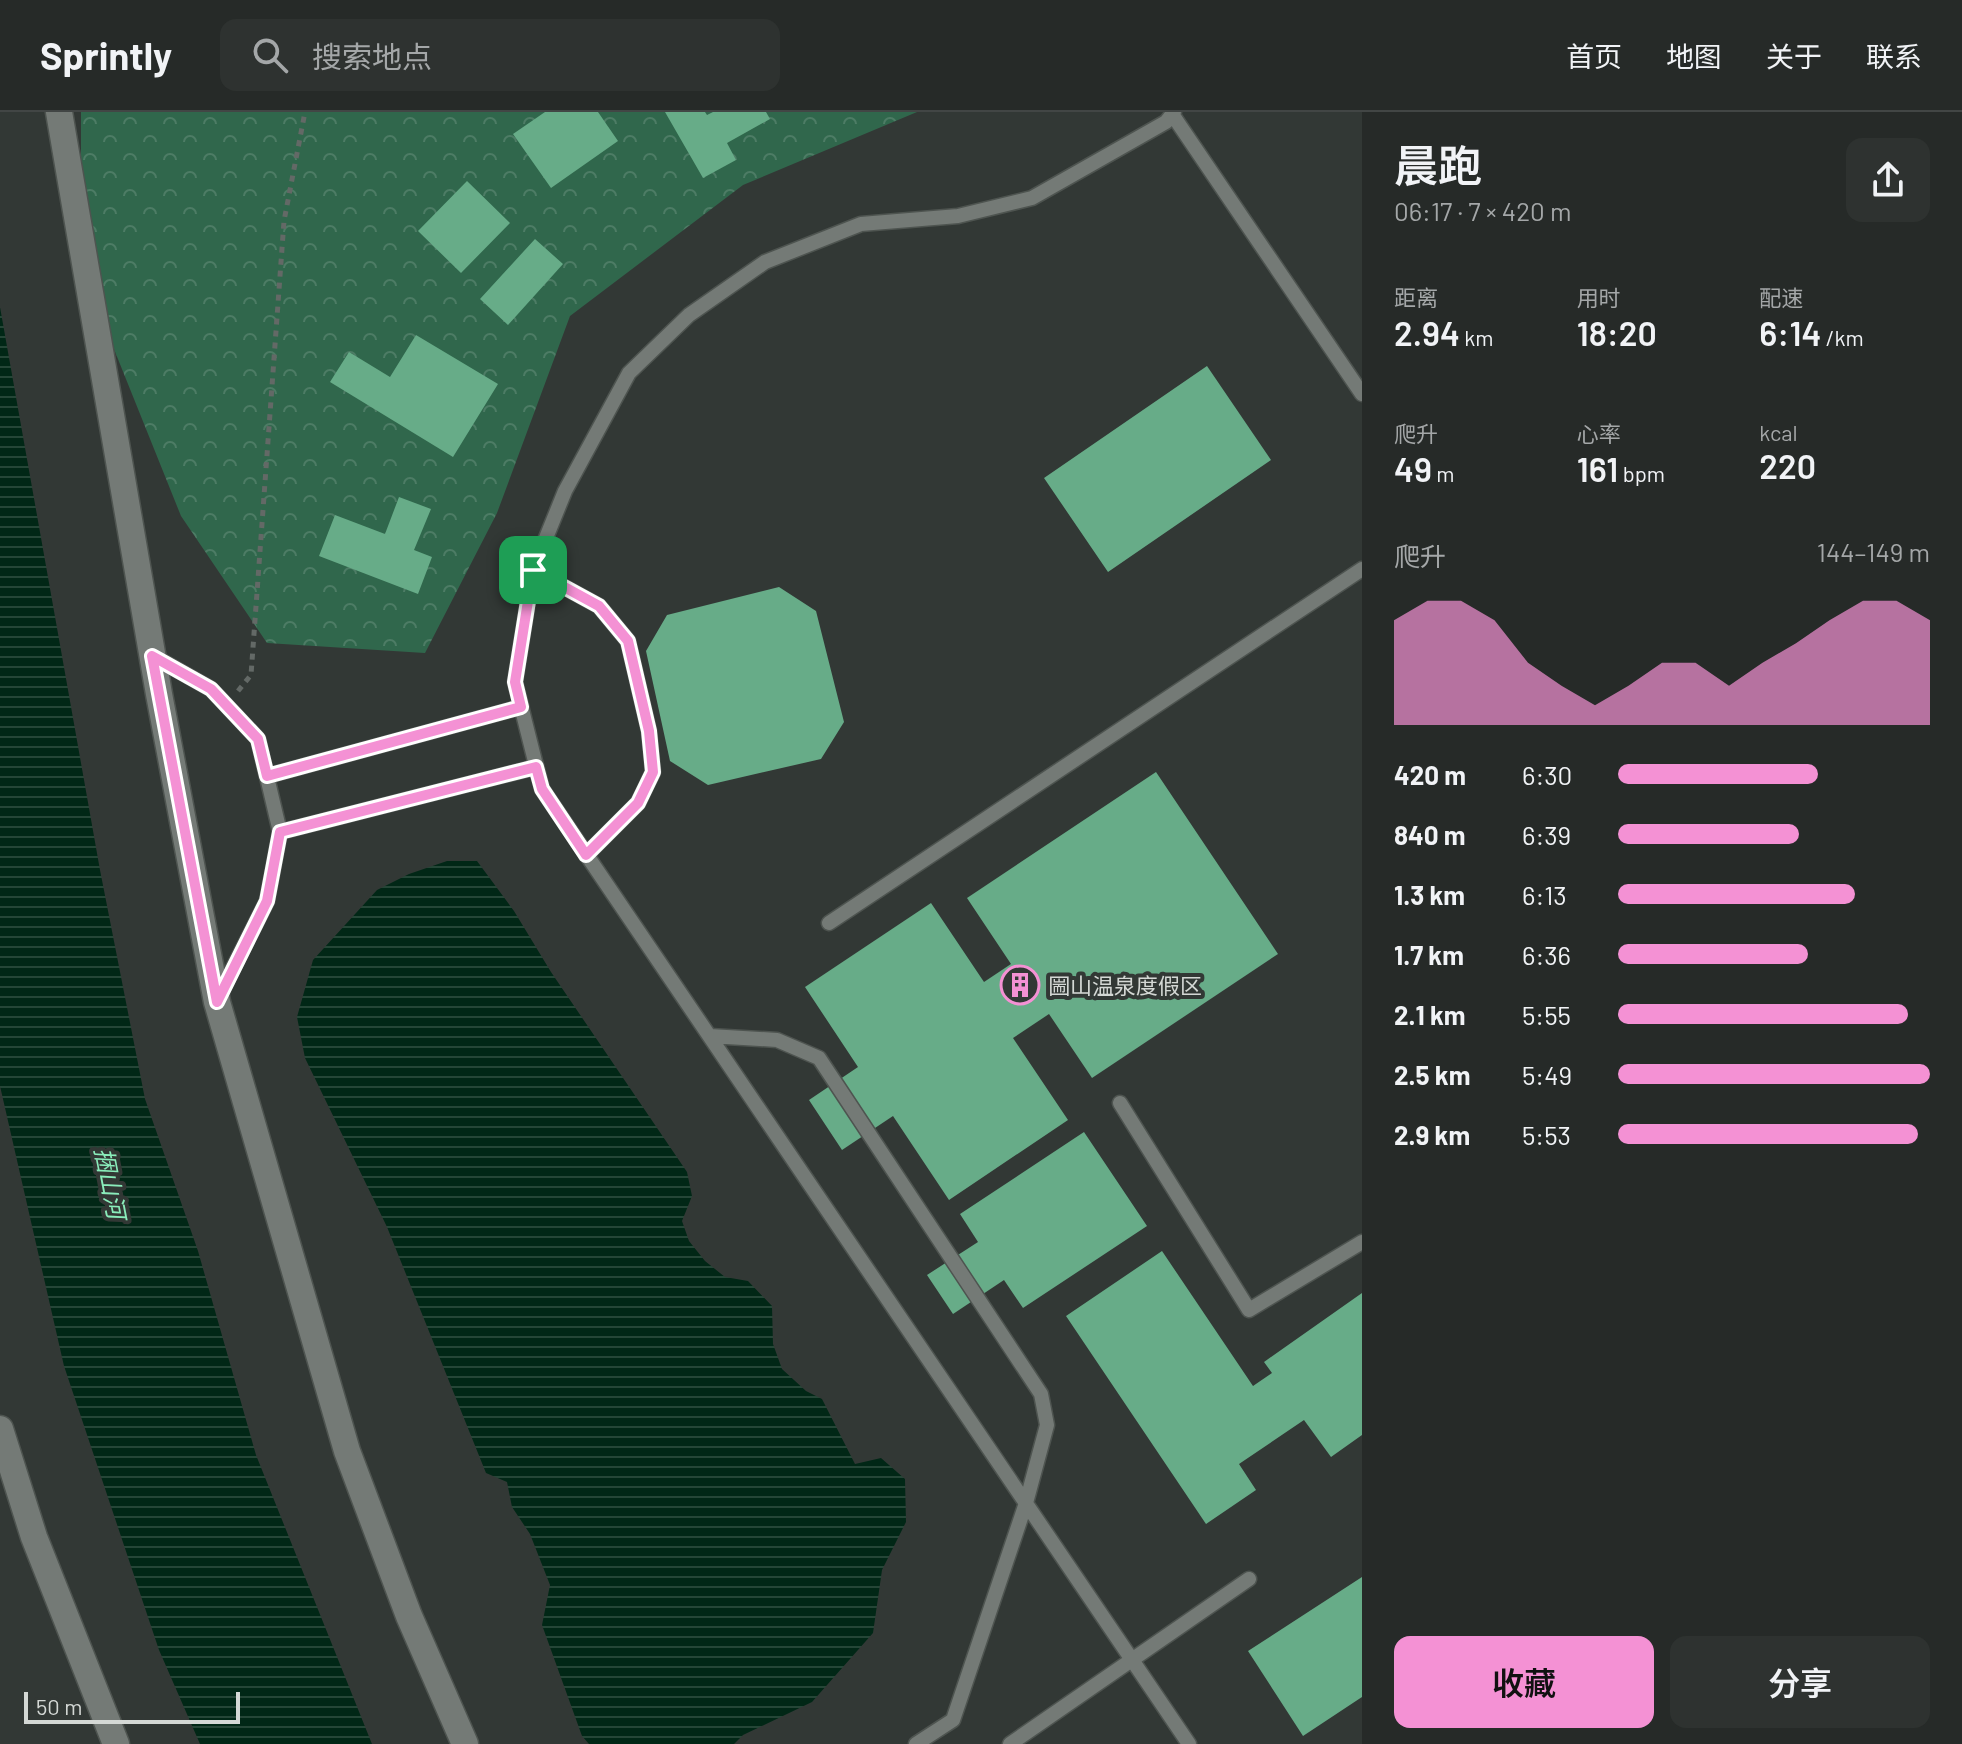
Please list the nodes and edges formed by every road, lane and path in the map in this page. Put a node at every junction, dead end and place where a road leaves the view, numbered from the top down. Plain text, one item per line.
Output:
1 (59, 112) edge
2 (305, 112) edge
3 (1173, 113) edge
4 (1362, 394) edge
5 (1362, 569) edge
6 (533, 570) junction
7 (152, 656) junction
8 (227, 706) junction
9 (521, 707) junction
10 (536, 767) junction
11 (267, 776) junction
12 (280, 832) junction
13 (586, 855) junction
14 (829, 923) dead end
15 (217, 1002) junction
16 (710, 1036) junction
17 (1120, 1103) dead end
18 (1362, 1242) edge
19 (0, 1429) edge
20 (1026, 1503) junction
21 (1249, 1579) dead end
22 (1131, 1659) junction
23 (116, 1744) edge
24 (465, 1744) edge
25 (916, 1744) edge
26 (1010, 1744) edge
27 (1189, 1744) edge

1 - 7 street
2 - 8 path
3 - 4 lane
3 - 6 lane
5 - 14 lane
6 - 9 lane
6 - 13 lane
7 - 8 lane
7 - 15 street
8 - 11 lane
9 - 10 lane
9 - 11 lane
10 - 12 lane
10 - 13 lane
11 - 12 lane
12 - 15 lane
13 - 16 lane
15 - 24 street
16 - 20 lane
16 - 20 lane
17 - 18 lane
19 - 23 street
20 - 22 lane
20 - 25 lane
21 - 22 lane
22 - 26 lane
22 - 27 lane

